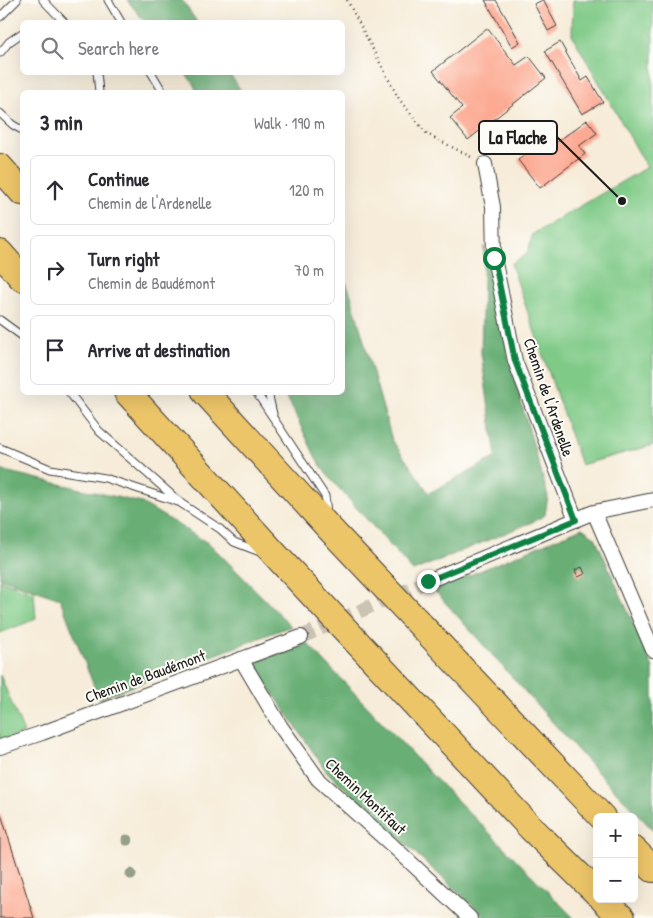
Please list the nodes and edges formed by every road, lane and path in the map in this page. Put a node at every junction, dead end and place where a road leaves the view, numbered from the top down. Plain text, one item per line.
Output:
1 (17, 0) edge
2 (43, 0) edge
3 (108, 0) edge
4 (347, 0) edge
5 (0, 16) edge
6 (62, 20) edge
7 (120, 20) edge
8 (20, 34) edge
9 (0, 53) edge
10 (98, 75) edge
11 (153, 75) edge
12 (99, 90) edge
13 (162, 90) edge
14 (0, 113) edge
15 (20, 129) edge
16 (485, 164) joint
17 (0, 167) edge
18 (20, 190) edge
19 (0, 253) edge
20 (20, 276) edge
21 (0, 320) edge
22 (20, 335) edge
23 (71, 395) edge
24 (130, 395) edge
25 (208, 395) edge
26 (258, 395) edge
27 (269, 395) edge
28 (275, 419) junction
29 (0, 448) edge
30 (653, 500) edge
31 (182, 504) junction
32 (594, 512) junction
33 (576, 520) junction
34 (329, 528) junction
35 (281, 561) junction
36 (428, 581) tunnel mouth
37 (301, 637) tunnel mouth
38 (653, 650) edge
39 (241, 659) junction
40 (0, 747) edge
41 (598, 813) edge
42 (638, 854) edge
43 (653, 869) edge
44 (593, 890) edge
45 (607, 903) edge
46 (470, 918) edge
47 (622, 918) edge

1 - 5 lane
2 - 6 lane
3 - 7 lane
4 - 16 path
8 - 9 lane
10 - 12 lane
11 - 13 lane
14 - 15 lane
16 - 33 street, Chemin de l'Ardenelle
17 - 18 highway
19 - 20 highway
21 - 22 lane
23 - 31 lane
24 - 35 highway
25 - 34 highway
26 - 28 lane
27 - 28 lane
28 - 34 lane
29 - 31 lane
30 - 32 street
31 - 35 lane
32 - 33 street
32 - 38 street
33 - 36 street
34 - 41 highway
35 - 44 highway
37 - 39 street, Chemin de Baudémont
39 - 40 street, Chemin de Baudémont
39 - 46 street, Chemin Montifaut
42 - 43 highway
45 - 47 highway

